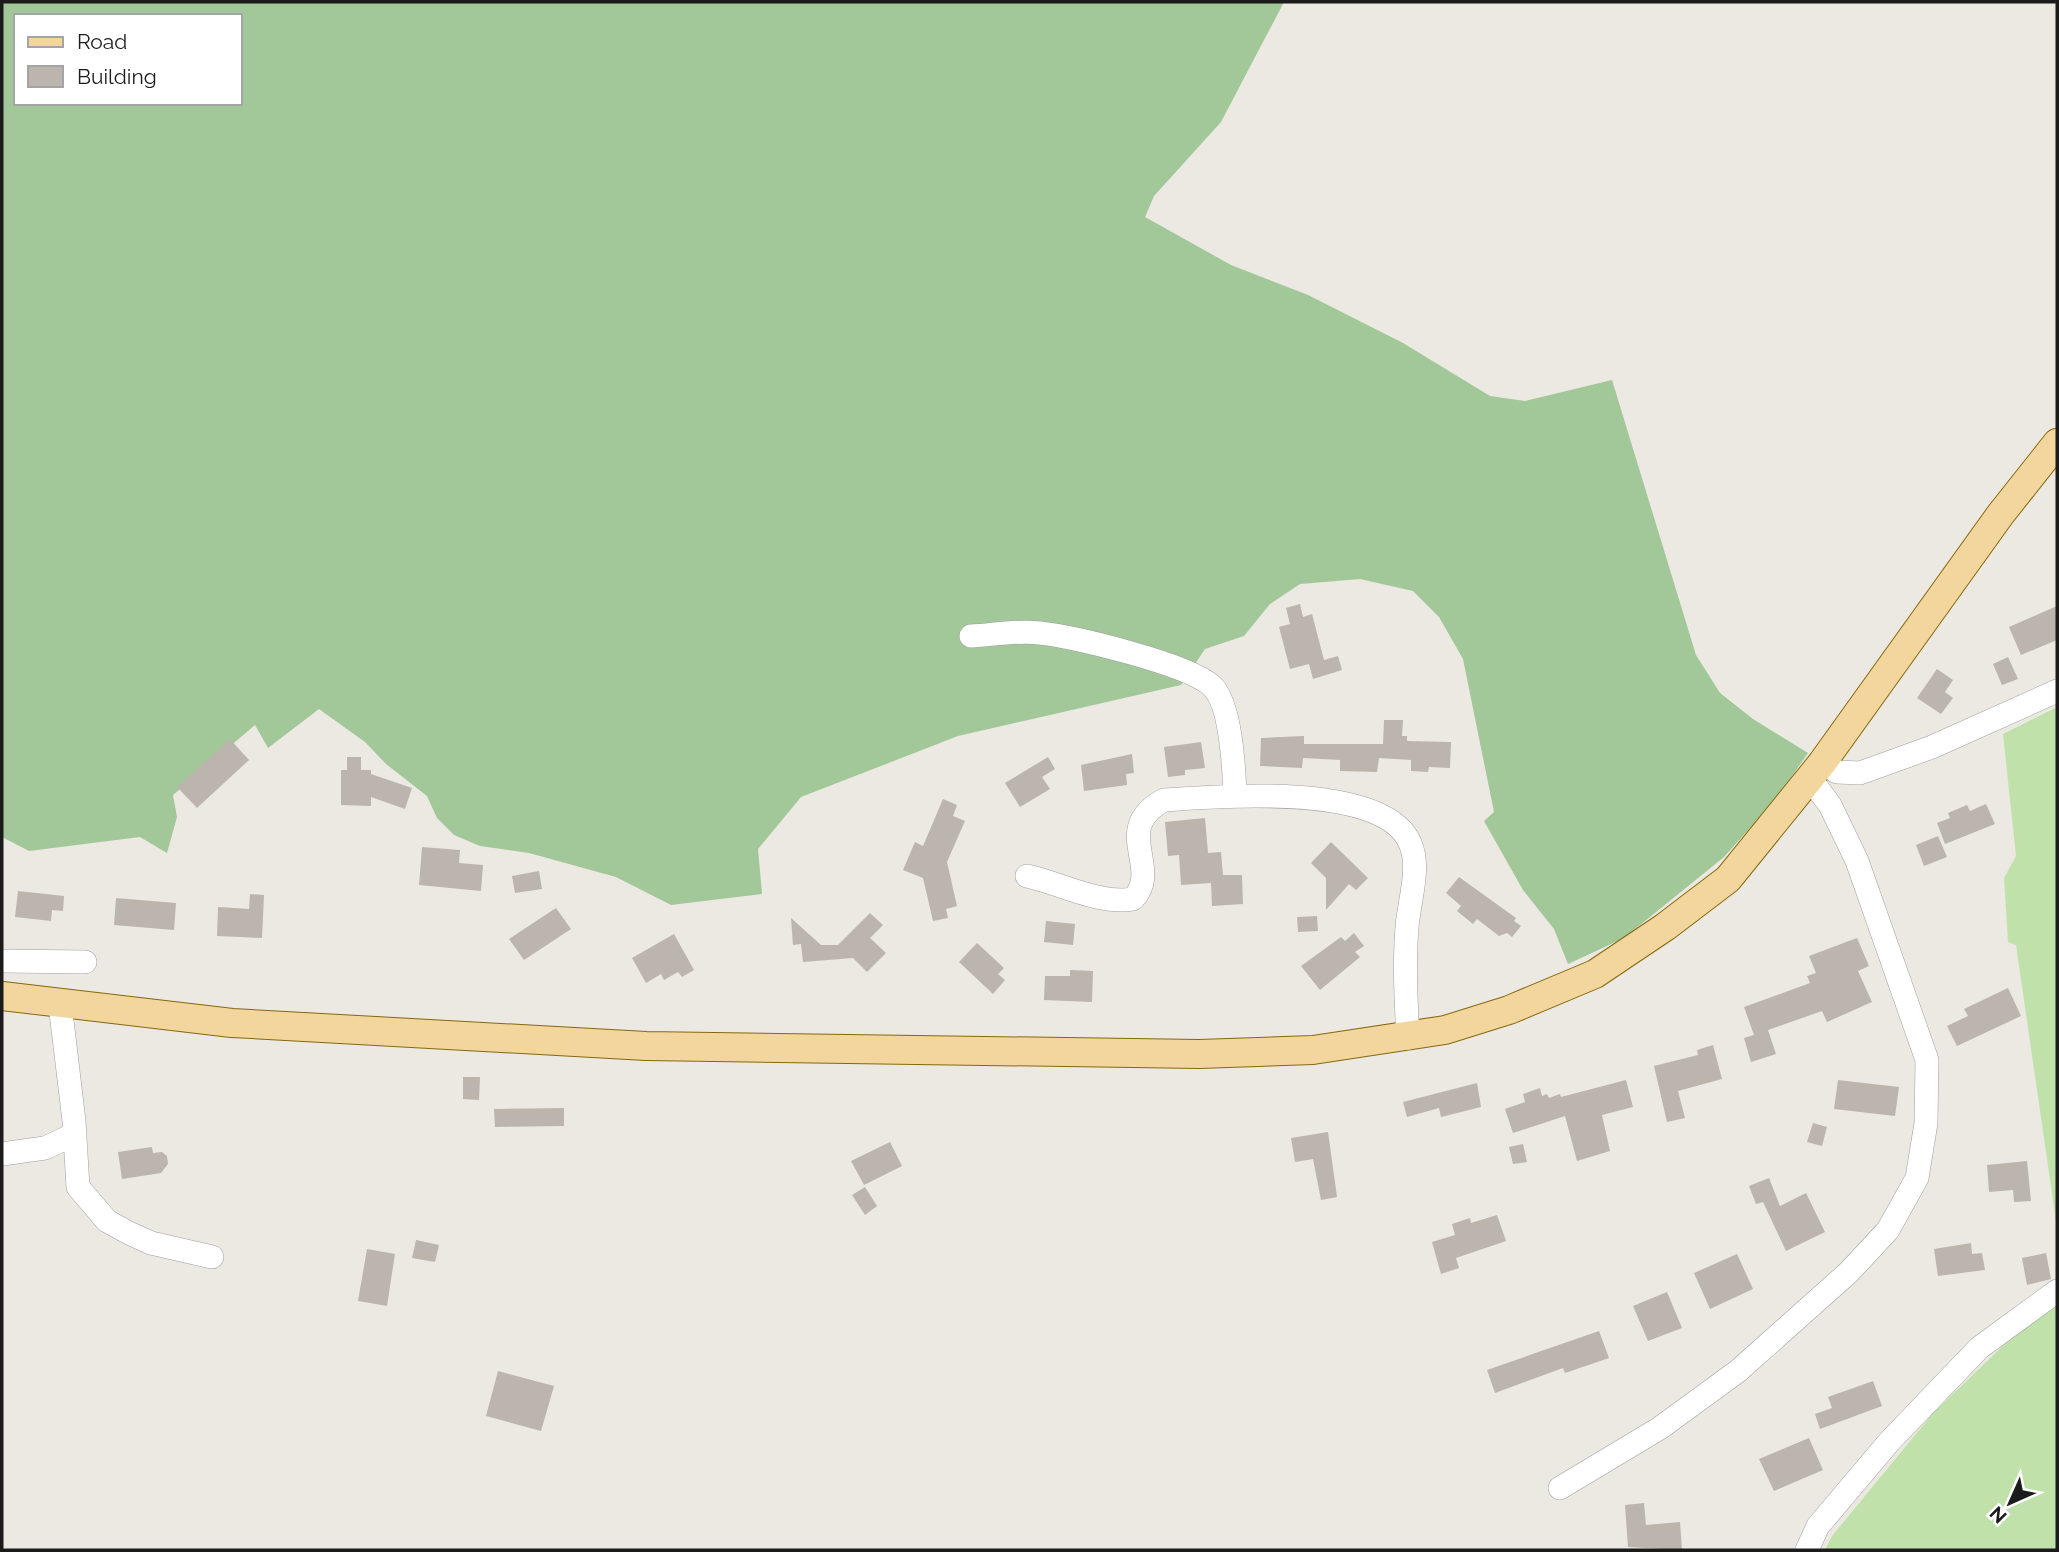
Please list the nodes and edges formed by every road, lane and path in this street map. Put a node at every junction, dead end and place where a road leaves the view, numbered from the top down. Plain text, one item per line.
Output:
1 (2057, 443) edge
2 (971, 636) dead end
3 (2057, 691) edge
4 (1815, 770) junction
5 (1235, 794) junction
6 (1027, 876) dead end
7 (2, 961) edge
8 (85, 962) dead end
9 (2, 996) edge
10 (60, 1004) junction
11 (1408, 1038) junction
12 (75, 1134) junction
13 (2, 1154) edge
14 (212, 1257) dead end
15 (2057, 1291) edge
16 (1560, 1488) dead end
17 (1807, 1550) edge

1 - 4 main road
2 - 5 street
3 - 4 street
4 - 11 main road
4 - 16 street
5 - 6 street
5 - 11 street
7 - 8 street
9 - 10 main road
10 - 11 main road
10 - 12 street
12 - 13 street
12 - 14 street
15 - 17 street

